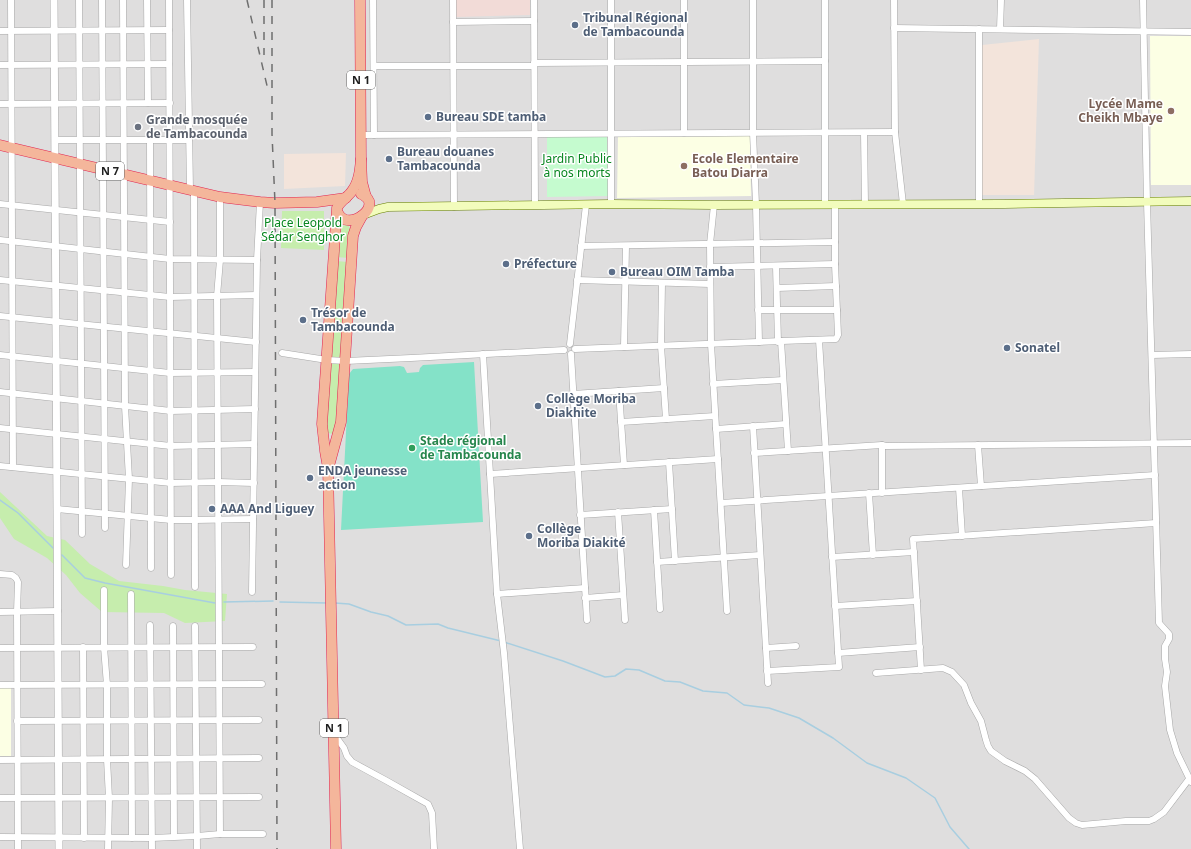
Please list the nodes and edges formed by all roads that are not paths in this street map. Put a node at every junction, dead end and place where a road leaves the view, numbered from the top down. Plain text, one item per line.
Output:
1 (12, 0) edge
2 (54, 0) edge
3 (79, 0) edge
4 (102, 0) edge
5 (123, 0) edge
6 (147, 0) edge
7 (169, 0) edge
8 (187, 0) edge
9 (360, 0) edge
10 (373, 0) edge
11 (453, 0) edge
12 (534, 0) edge
13 (611, 0) edge
14 (684, 0) edge
15 (753, 0) edge
16 (825, 0) edge
17 (894, 0) edge
18 (1001, 0) edge
19 (1144, 0) edge
20 (534, 21) junction
21 (453, 22) junction
22 (894, 28) junction
23 (979, 28) junction
24 (1000, 29) junction
25 (54, 30) junction
26 (80, 30) junction
27 (102, 30) junction
28 (124, 30) junction
29 (147, 30) junction
30 (169, 30) junction
31 (0, 31) edge
32 (12, 31) junction
33 (1144, 32) junction
34 (1191, 32) edge
35 (825, 61) junction
36 (611, 62) junction
37 (684, 62) junction
38 (753, 62) junction
39 (147, 64) junction
40 (169, 64) junction
41 (534, 64) junction
42 (0, 65) edge
43 (12, 65) junction
44 (55, 65) junction
45 (80, 65) junction
46 (102, 65) junction
47 (124, 65) junction
48 (374, 66) junction
49 (453, 66) junction
50 (148, 103) junction
51 (170, 103) junction
52 (0, 104) edge
53 (12, 104) junction
54 (55, 104) junction
55 (80, 104) junction
56 (102, 104) junction
57 (124, 104) junction
58 (864, 132) junction
59 (895, 132) junction
60 (684, 133) junction
61 (753, 133) junction
62 (826, 133) junction
63 (454, 134) junction
64 (534, 134) junction
65 (611, 134) junction
66 (361, 135) junction
67 (374, 135) junction
68 (55, 140) junction
69 (80, 140) junction
70 (103, 140) junction
71 (124, 140) junction
72 (150, 140) junction
73 (170, 140) junction
74 (189, 140) junction
75 (0, 145) edge
76 (12, 147) junction
77 (55, 158) junction
78 (361, 159) junction
79 (80, 164) junction
80 (103, 169) junction
81 (124, 174) junction
82 (150, 180) junction
83 (170, 185) junction
84 (192, 190) junction
85 (220, 197) junction
86 (346, 198) junction
87 (367, 198) junction
88 (1191, 200) edge
89 (260, 202) junction
90 (317, 202) junction
91 (1147, 202) junction
92 (0, 204) edge
93 (611, 204) junction
94 (865, 204) junction
95 (904, 204) junction
96 (980, 204) junction
97 (12, 205) junction
98 (535, 205) junction
99 (586, 205) junction
100 (756, 205) junction
101 (826, 205) junction
102 (835, 205) junction
103 (714, 206) junction
104 (388, 207) junction
105 (454, 207) junction
106 (55, 210) junction
107 (337, 212) junction
108 (80, 213) junction
109 (103, 215) junction
110 (363, 215) junction
111 (124, 217) junction
112 (150, 220) junction
113 (170, 222) junction
114 (0, 240) edge
115 (12, 242) junction
116 (835, 242) junction
117 (710, 244) junction
118 (756, 244) junction
119 (56, 246) junction
120 (581, 246) junction
121 (626, 246) junction
122 (81, 249) junction
123 (103, 252) junction
124 (125, 254) junction
125 (150, 257) junction
126 (170, 259) junction
127 (194, 260) junction
128 (220, 260) junction
129 (257, 260) junction
130 (835, 264) junction
131 (758, 266) junction
132 (776, 266) junction
133 (710, 267) junction
134 (0, 280) edge
135 (577, 280) junction
136 (12, 281) junction
137 (625, 282) junction
138 (662, 283) junction
139 (710, 284) junction
140 (56, 285) junction
141 (836, 286) junction
142 (81, 288) junction
143 (777, 288) junction
144 (103, 290) junction
145 (125, 292) junction
146 (151, 295) junction
147 (256, 295) junction
148 (194, 296) junction
149 (217, 296) junction
150 (170, 297) junction
151 (758, 310) junction
152 (777, 310) junction
153 (836, 310) junction
154 (0, 316) edge
155 (12, 318) junction
156 (56, 322) junction
157 (81, 324) junction
158 (104, 327) junction
159 (125, 329) junction
160 (151, 331) junction
161 (170, 333) junction
162 (194, 336) junction
163 (217, 338) junction
164 (819, 340) junction
165 (256, 342) junction
166 (759, 342) junction
167 (780, 342) junction
168 (570, 344) junction
169 (711, 344) junction
170 (661, 346) junction
171 (624, 347) junction
172 (564, 350) junction
173 (573, 352) junction
174 (282, 353) dead end
175 (483, 354) junction
176 (1191, 354) edge
177 (0, 355) edge
178 (1152, 355) junction
179 (12, 356) junction
180 (56, 360) junction
181 (327, 360) junction
182 (346, 361) junction
183 (81, 364) junction
184 (104, 366) junction
185 (125, 368) junction
186 (151, 371) junction
187 (218, 372) junction
188 (255, 372) junction
189 (170, 373) junction
190 (194, 373) junction
191 (783, 380) junction
192 (713, 384) junction
193 (664, 388) junction
194 (619, 391) junction
195 (0, 392) edge
196 (13, 393) junction
197 (573, 394) junction
198 (56, 398) junction
199 (81, 401) junction
200 (104, 403) junction
201 (125, 406) junction
202 (151, 408) junction
203 (255, 409) junction
204 (194, 410) junction
205 (218, 410) junction
206 (171, 411) junction
207 (715, 416) junction
208 (666, 419) junction
209 (621, 422) junction
210 (786, 424) junction
211 (752, 426) junction
212 (0, 428) edge
213 (13, 429) junction
214 (716, 429) junction
215 (57, 434) junction
216 (82, 436) junction
217 (104, 439) junction
218 (127, 441) junction
219 (1191, 443) edge
220 (151, 444) junction
221 (254, 444) junction
222 (1154, 444) junction
223 (218, 445) junction
224 (882, 445) junction
225 (978, 445) junction
226 (171, 446) junction
227 (194, 446) junction
228 (826, 449) junction
229 (788, 451) junction
230 (754, 453) junction
231 (718, 459) junction
232 (669, 462) junction
233 (624, 465) junction
234 (0, 466) edge
235 (13, 467) junction
236 (328, 468) junction
237 (578, 468) junction
238 (57, 471) junction
239 (82, 474) junction
240 (490, 474) junction
241 (1155, 475) junction
242 (104, 476) junction
243 (128, 479) junction
244 (151, 481) junction
245 (171, 482) junction
246 (194, 482) junction
247 (218, 482) junction
248 (254, 483) junction
249 (981, 486) junction
250 (959, 488) junction
251 (882, 492) junction
252 (869, 493) junction
253 (829, 496) junction
254 (757, 500) junction
255 (721, 503) junction
256 (57, 509) junction
257 (672, 509) junction
258 (82, 510) junction
259 (654, 510) junction
260 (618, 512) junction
261 (104, 513) junction
262 (128, 515) junction
263 (580, 515) junction
264 (151, 518) junction
265 (253, 519) junction
266 (171, 520) junction
267 (195, 520) junction
268 (219, 520) junction
269 (1156, 523) junction
270 (105, 528) dead end
271 (82, 534) dead end
272 (962, 536) junction
273 (914, 552) junction
274 (760, 555) junction
275 (873, 555) junction
276 (832, 557) junction
277 (724, 558) junction
278 (675, 561) junction
279 (657, 562) junction
280 (126, 565) dead end
281 (151, 568) dead end
282 (0, 574) edge
283 (171, 575) dead end
284 (195, 587) dead end
285 (585, 588) junction
286 (104, 590) dead end
287 (252, 592) dead end
288 (131, 594) dead end
289 (497, 594) junction
290 (623, 595) junction
291 (585, 598) junction
292 (917, 601) junction
293 (836, 606) junction
294 (660, 609) dead end
295 (58, 611) junction
296 (727, 611) dead end
297 (0, 612) edge
298 (17, 612) junction
299 (587, 620) dead end
300 (625, 620) dead end
301 (150, 625) dead end
302 (173, 626) dead end
303 (195, 626) dead end
304 (796, 646) dead end
305 (83, 647) junction
306 (104, 647) junction
307 (131, 647) junction
308 (150, 647) junction
309 (173, 647) junction
310 (196, 647) junction
311 (220, 647) junction
312 (253, 647) dead end
313 (920, 647) junction
314 (0, 648) edge
315 (17, 648) junction
316 (58, 648) junction
317 (766, 648) junction
318 (838, 653) junction
319 (921, 670) junction
320 (767, 671) junction
321 (876, 673) dead end
322 (768, 683) dead end
323 (150, 684) junction
324 (173, 684) junction
325 (196, 684) junction
326 (220, 684) junction
327 (262, 684) dead end
328 (0, 685) edge
329 (17, 685) junction
330 (58, 685) junction
331 (83, 685) junction
332 (107, 685) junction
333 (131, 685) junction
334 (173, 720) junction
335 (196, 720) junction
336 (220, 720) junction
337 (259, 720) dead end
338 (17, 721) junction
339 (59, 721) junction
340 (83, 721) junction
341 (107, 721) junction
342 (131, 721) junction
343 (151, 721) junction
344 (334, 733) junction
345 (220, 758) junction
346 (259, 758) dead end
347 (59, 759) junction
348 (83, 759) junction
349 (107, 759) junction
350 (131, 759) junction
351 (151, 759) junction
352 (174, 759) junction
353 (196, 759) junction
354 (0, 760) edge
355 (17, 760) junction
356 (1190, 780) edge
357 (174, 797) junction
358 (196, 797) junction
359 (220, 797) junction
360 (259, 797) dead end
361 (0, 798) edge
362 (17, 798) junction
363 (59, 798) junction
364 (83, 798) junction
365 (109, 798) junction
366 (131, 798) junction
367 (151, 798) junction
368 (220, 834) junction
369 (264, 834) dead end
370 (174, 836) junction
371 (197, 836) junction
372 (0, 837) edge
373 (18, 837) junction
374 (59, 838) junction
375 (84, 838) junction
376 (108, 838) junction
377 (132, 838) junction
378 (152, 838) junction
379 (18, 849) edge
380 (59, 849) edge
381 (108, 849) edge
382 (152, 849) edge
383 (197, 849) edge
384 (336, 849) edge
385 (434, 849) edge
386 (520, 849) edge

1 - 32 street
2 - 25 street
3 - 26 street
4 - 27 street
5 - 28 street
6 - 29 street
7 - 30 street
8 - 74 street
9 - 66 highway, N 1
10 - 48 street
11 - 21 street
12 - 20 street
13 - 36 street
14 - 37 street
15 - 38 street
16 - 35 street
17 - 22 street
18 - 24 street
19 - 33 street
20 - 21 street
20 - 41 street
21 - 49 street
22 - 23 street
22 - 59 street
23 - 24 street
23 - 96 street
24 - 33 street
25 - 26 street
25 - 32 street
25 - 44 street
26 - 27 street
26 - 45 street
27 - 28 street
27 - 46 street
28 - 29 street
28 - 47 street
29 - 30 street
29 - 39 street
30 - 40 street
31 - 32 street
32 - 43 street
33 - 34 street
33 - 91 street
35 - 38 street
35 - 62 street
36 - 37 street
36 - 41 street
36 - 65 street
37 - 38 street
37 - 60 street
38 - 61 street
39 - 40 street
39 - 47 street
39 - 50 street
40 - 51 street
41 - 49 street
41 - 64 street
42 - 43 street
43 - 44 street
43 - 53 street
44 - 45 street
44 - 54 street
45 - 46 street
45 - 55 street
46 - 47 street
46 - 56 street
47 - 57 street
48 - 49 street
48 - 67 street
49 - 63 street
50 - 51 street
50 - 57 street
51 - 73 street
52 - 53 street
53 - 54 street
53 - 76 street
54 - 55 street
54 - 68 street
55 - 56 street
55 - 69 street
56 - 57 street
56 - 70 street
57 - 71 street
58 - 59 street
58 - 62 street
58 - 94 street
59 - 95 street
60 - 61 street
60 - 65 street
61 - 62 street
61 - 100 street
62 - 101 street
63 - 64 street
63 - 67 street
63 - 105 street
64 - 65 street
64 - 98 street
65 - 93 street
66 - 67 street
66 - 78 highway, N 1
68 - 69 street
68 - 77 street
69 - 70 street
69 - 79 street
70 - 71 street
70 - 80 street
71 - 72 street
71 - 81 street
72 - 73 street
72 - 82 street
73 - 74 street
73 - 83 street
74 - 84 street
75 - 76 highway, N 7
76 - 77 highway, N 7
76 - 97 street
77 - 79 highway, N 7
77 - 106 street
78 - 86 highway, N 1
78 - 87 highway, N 1
79 - 80 highway, N 7
79 - 108 street
80 - 81 highway, N 7
80 - 109 street
81 - 82 highway, N 7
81 - 111 street
82 - 83 highway, N 7
82 - 112 street
83 - 84 highway, N 7
83 - 113 street
84 - 85 highway, N 7
84 - 127 street
85 - 89 highway, N 7
85 - 128 street
86 - 87 highway
86 - 90 highway, N 7
86 - 107 highway
87 - 104 main road
87 - 110 highway
88 - 91 main road
89 - 90 highway, N 7
89 - 129 street
90 - 107 highway, N 7
91 - 96 main road
91 - 178 street
92 - 97 street
93 - 99 main road
93 - 103 main road
94 - 95 main road
94 - 102 main road
95 - 96 main road
97 - 106 street
97 - 115 street
98 - 99 main road
98 - 105 main road
99 - 120 street
100 - 101 main road
100 - 103 main road
100 - 118 street
101 - 102 main road
102 - 116 street
103 - 117 street
104 - 105 main road
104 - 110 main road
106 - 108 street
106 - 119 street
107 - 110 highway
107 - 181 highway, N 1
108 - 109 street
108 - 122 street
109 - 111 street
109 - 123 street
110 - 182 highway, N 1
111 - 112 street
111 - 124 street
112 - 113 street
112 - 125 street
113 - 126 street
114 - 115 street
115 - 119 street
115 - 136 street
116 - 118 street
116 - 130 street
117 - 118 street
117 - 121 street
117 - 133 street
118 - 131 street
119 - 122 street
119 - 140 street
120 - 121 street
120 - 135 street
121 - 137 street
122 - 123 street
122 - 142 street
123 - 124 street
123 - 144 street
124 - 125 street
124 - 145 street
125 - 126 street
125 - 146 street
126 - 127 street
126 - 150 street
127 - 128 street
127 - 148 street
128 - 129 street
128 - 149 street
129 - 147 street
130 - 132 street
130 - 141 street
131 - 132 street
131 - 133 street
131 - 151 street
132 - 143 street
133 - 139 street
134 - 136 street
135 - 137 street
135 - 168 street
136 - 140 street
136 - 155 street
137 - 138 street
137 - 171 street
138 - 139 street
138 - 170 street
139 - 169 street
140 - 142 street
140 - 156 street
141 - 143 street
141 - 153 street
142 - 144 street
142 - 157 street
143 - 152 street
144 - 145 street
144 - 158 street
145 - 146 street
145 - 159 street
146 - 150 street
146 - 160 street
147 - 149 street
147 - 165 street
148 - 149 street
148 - 150 street
148 - 162 street
149 - 163 street
150 - 161 street
151 - 152 street
151 - 166 street
152 - 153 street
152 - 167 street
153 - 164 street
154 - 155 street
155 - 156 street
155 - 179 street
156 - 157 street
156 - 180 street
157 - 158 street
157 - 183 street
158 - 159 street
158 - 184 street
159 - 160 street
159 - 185 street
160 - 161 street
160 - 186 street
161 - 162 street
161 - 189 street
162 - 163 street
162 - 190 street
163 - 165 street
163 - 187 street
164 - 167 street
164 - 228 street
165 - 188 street
166 - 167 street
166 - 169 street
167 - 191 street
168 - 172 street
168 - 173 street
169 - 170 street
169 - 192 street
170 - 171 street
170 - 193 street
171 - 173 street
172 - 173 street
172 - 175 street
173 - 197 street
174 - 181 street
175 - 182 street
175 - 240 street
176 - 178 street
177 - 179 street
178 - 222 street
179 - 180 street
179 - 196 street
180 - 183 street
180 - 198 street
181 - 182 street
181 - 236 highway, N 1
182 - 236 highway, N 1
183 - 184 street
183 - 199 street
184 - 185 street
184 - 200 street
185 - 186 street
185 - 201 street
186 - 189 street
186 - 202 street
187 - 188 street
187 - 190 street
187 - 205 street
188 - 203 street
189 - 190 street
189 - 206 street
190 - 204 street
191 - 192 street
191 - 210 street
192 - 207 street
193 - 194 street
193 - 208 street
194 - 197 street
194 - 209 street
195 - 196 street
196 - 198 street
196 - 213 street
197 - 237 street
198 - 199 street
198 - 215 street
199 - 200 street
199 - 216 street
200 - 201 street
200 - 217 street
201 - 202 street
201 - 218 street
202 - 206 street
202 - 220 street
203 - 205 street
203 - 221 street
204 - 205 street
204 - 206 street
204 - 227 street
205 - 223 street
206 - 226 street
207 - 208 street
207 - 214 street
208 - 209 street
209 - 233 street
210 - 211 street
210 - 229 street
211 - 214 street
211 - 230 street
212 - 213 street
213 - 215 street
213 - 235 street
214 - 231 street
215 - 216 street
215 - 238 street
216 - 217 street
216 - 239 street
217 - 218 street
217 - 242 street
218 - 220 street
218 - 243 street
219 - 222 street
220 - 226 street
220 - 244 street
221 - 223 street
221 - 248 street
222 - 225 street
222 - 241 street
223 - 227 street
223 - 247 street
224 - 225 street
224 - 228 street
224 - 251 street
225 - 249 street
226 - 227 street
226 - 245 street
227 - 246 street
228 - 229 street
228 - 253 street
229 - 230 street
230 - 254 street
231 - 232 street
231 - 255 street
232 - 233 street
232 - 257 street
233 - 237 street
234 - 235 street
235 - 238 street
236 - 344 highway, N 1
237 - 240 street
237 - 263 street
238 - 239 street
238 - 256 street
239 - 242 street
239 - 258 street
240 - 289 street
241 - 249 street
241 - 269 street
242 - 243 street
242 - 261 street
243 - 244 street
243 - 262 street
244 - 245 street
244 - 264 street
245 - 246 street
245 - 266 street
246 - 247 street
246 - 267 street
247 - 248 street
247 - 268 street
248 - 265 street
249 - 250 street
250 - 251 street
250 - 272 street
251 - 252 street
252 - 253 street
252 - 275 street
253 - 254 street
253 - 276 street
254 - 255 street
254 - 274 street
255 - 277 street
256 - 258 street
256 - 295 street
257 - 259 street
257 - 278 street
258 - 261 street
258 - 271 street
259 - 260 street
259 - 279 street
260 - 263 street
260 - 290 street
261 - 262 street
261 - 270 street
262 - 264 street
262 - 280 street
263 - 285 street
264 - 266 street
264 - 281 street
265 - 268 street
265 - 287 street
266 - 267 street
266 - 283 street
267 - 268 street
267 - 284 street
268 - 311 street
269 - 272 street
269 - 356 street
272 - 273 street
273 - 275 street
273 - 292 street
274 - 277 street
274 - 317 street
275 - 276 street
276 - 293 street
277 - 278 street
277 - 296 street
278 - 279 street
279 - 294 street
282 - 298 street
285 - 289 street
285 - 291 street
286 - 306 street
288 - 307 street
289 - 386 street
290 - 291 street
290 - 300 street
291 - 299 street
292 - 293 street
292 - 313 street
293 - 318 street
295 - 298 street
295 - 316 street
297 - 298 street
298 - 315 street
301 - 308 street
302 - 309 street
303 - 310 street
304 - 317 street
305 - 306 street
305 - 316 street
305 - 331 street
306 - 307 street
306 - 332 street
307 - 308 street
307 - 333 street
308 - 309 street
308 - 323 street
309 - 310 street
309 - 324 street
310 - 311 street
310 - 325 street
311 - 312 street
311 - 326 street
313 - 318 street
313 - 319 street
314 - 315 street
315 - 316 street
315 - 329 street
316 - 330 street
317 - 320 street
318 - 320 street
319 - 321 street
319 - 356 street
320 - 322 street
323 - 324 street
323 - 333 street
323 - 343 street
324 - 325 street
324 - 334 street
325 - 326 street
325 - 335 street
326 - 327 street
326 - 336 street
328 - 329 street
329 - 330 street
329 - 338 street
330 - 331 street
330 - 339 street
331 - 332 street
331 - 340 street
332 - 333 street
332 - 341 street
333 - 342 street
334 - 335 street
334 - 343 street
334 - 352 street
335 - 336 street
335 - 353 street
336 - 337 street
336 - 345 street
338 - 339 street
338 - 355 street
339 - 340 street
339 - 347 street
340 - 341 street
340 - 348 street
341 - 342 street
341 - 349 street
342 - 343 street
342 - 350 street
343 - 351 street
344 - 384 highway, N 1
344 - 385 street
345 - 346 street
345 - 353 street
345 - 359 street
347 - 348 street
347 - 355 street
347 - 363 street
348 - 349 street
348 - 364 street
349 - 350 street
349 - 365 street
350 - 351 street
350 - 366 street
351 - 352 street
351 - 367 street
352 - 353 street
352 - 357 street
353 - 358 street
354 - 355 street
355 - 362 street
357 - 358 street
357 - 367 street
357 - 370 street
358 - 359 street
358 - 371 street
359 - 360 street
359 - 368 street
361 - 362 street
362 - 363 street
362 - 373 street
363 - 364 street
363 - 374 street
364 - 365 street
364 - 375 street
365 - 366 street
365 - 376 street
366 - 367 street
366 - 377 street
367 - 378 street
368 - 369 street
368 - 371 street
370 - 371 street
370 - 378 street
371 - 383 street
372 - 373 street
373 - 374 street
373 - 379 street
374 - 375 street
374 - 380 street
375 - 376 street
376 - 377 street
376 - 381 street
377 - 378 street
378 - 382 street

